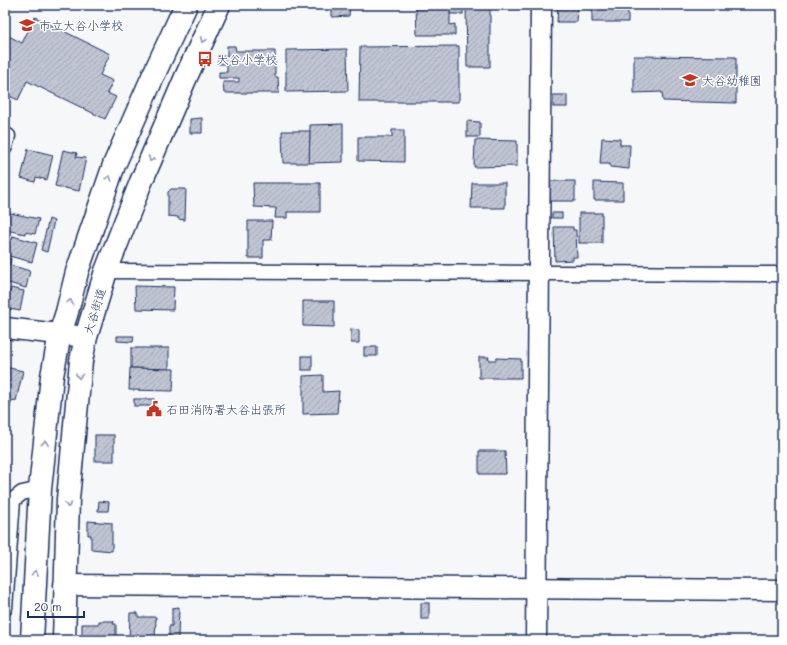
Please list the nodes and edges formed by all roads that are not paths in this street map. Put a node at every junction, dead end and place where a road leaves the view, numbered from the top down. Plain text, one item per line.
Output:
1 (186, 5) edge
2 (219, 5) edge
3 (541, 5) edge
4 (106, 271) junction
5 (538, 272) junction
6 (782, 274) edge
7 (5, 328) edge
8 (60, 334) junction
9 (86, 337) junction
10 (40, 489) junction
11 (64, 585) junction
12 (536, 587) junction
13 (782, 590) edge
14 (5, 608) edge
15 (32, 640) edge
16 (64, 640) edge
17 (536, 640) edge

8 -> 1 main road, 大谷街道
2 -> 4 main road, 大谷街道
3 - 5 street
4 - 5 street
4 - 9 main road, 大谷街道
5 - 6 street
5 - 12 street
7 - 8 street
8 - 9 street
10 -> 8 main road, 大谷街道
9 -> 11 main road, 大谷街道
10 - 14 street
15 -> 10 main road, 大谷街道
11 - 12 street
11 - 16 main road, 大谷街道
12 - 13 street
12 - 17 street

